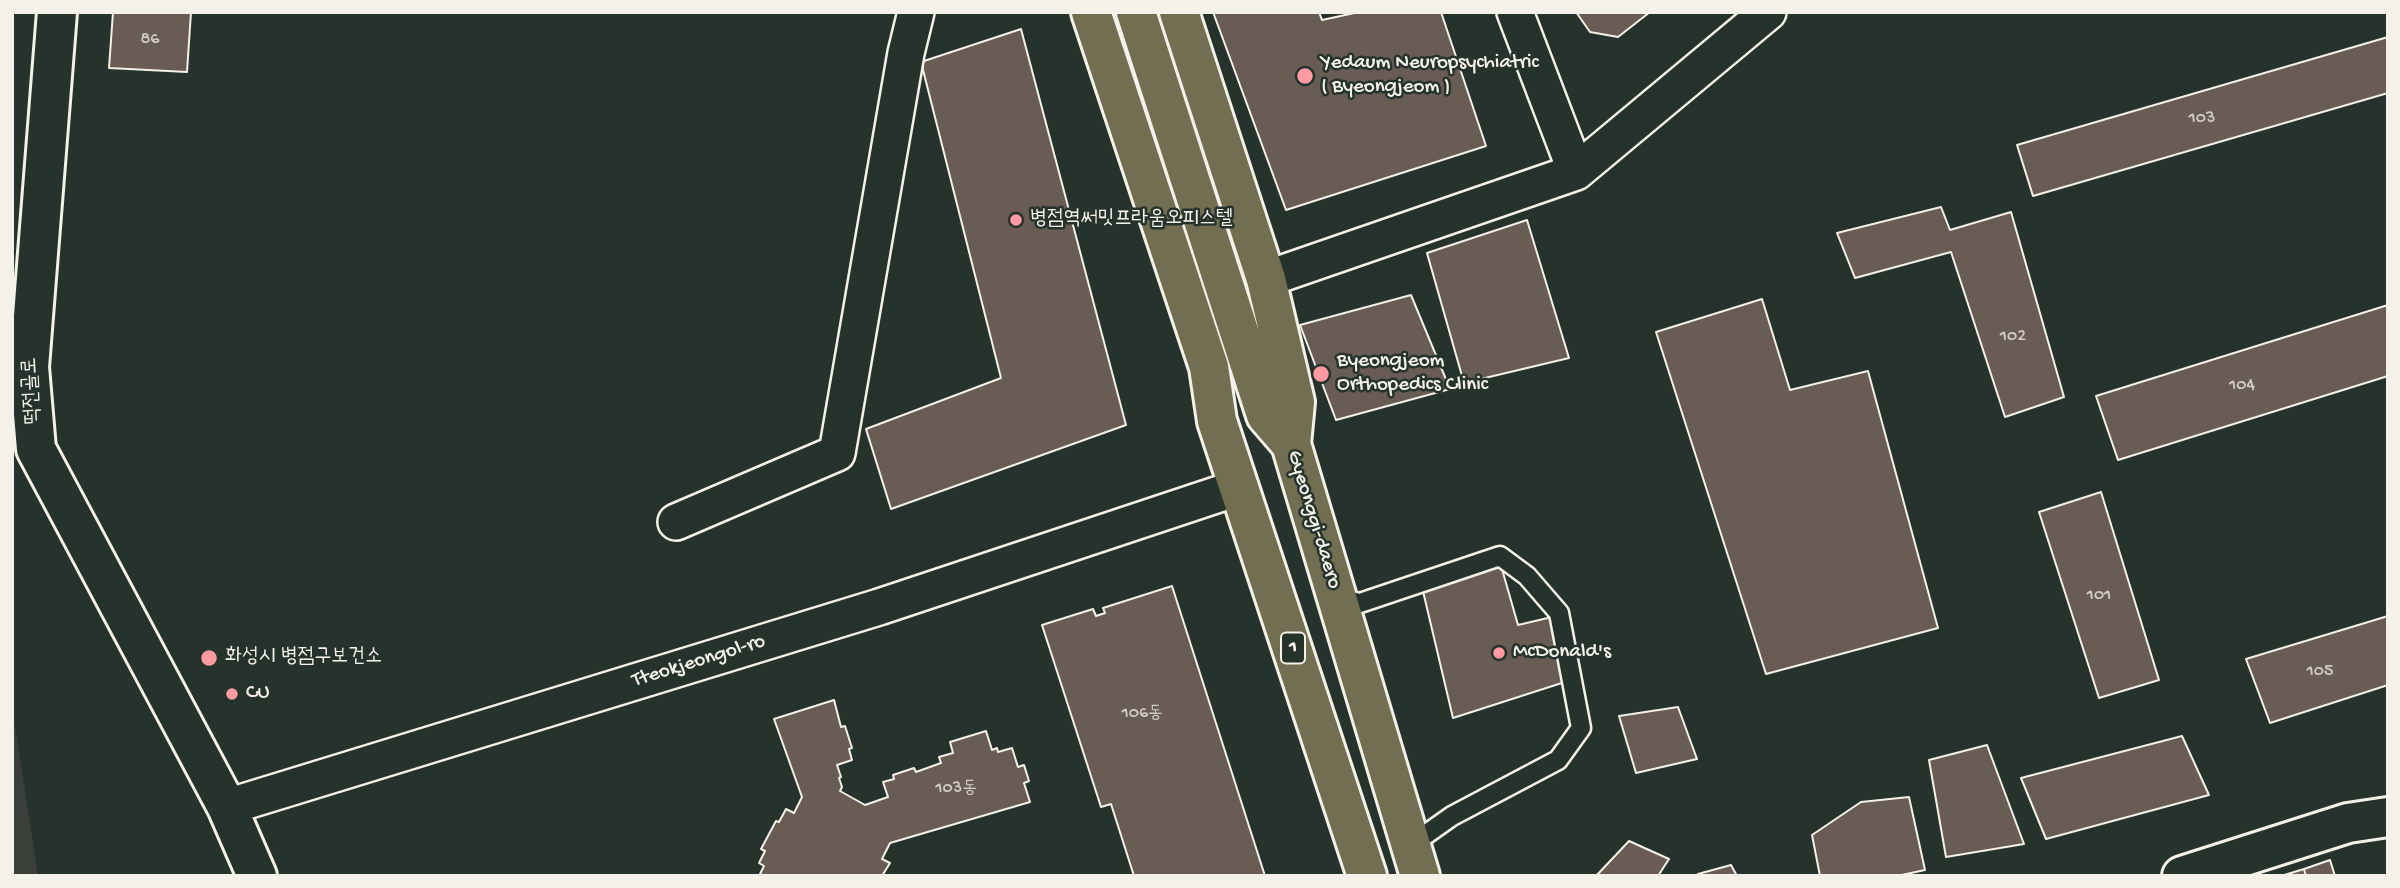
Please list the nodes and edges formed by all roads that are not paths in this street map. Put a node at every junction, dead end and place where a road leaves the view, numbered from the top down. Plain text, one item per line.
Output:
1 (57, 12) edge
2 (916, 12) edge
3 (1070, 12) edge
4 (1090, 12) edge
5 (1136, 12) edge
6 (1178, 12) edge
7 (1515, 12) edge
8 (1768, 12) edge
9 (1576, 172) junction
10 (1266, 279) junction
11 (1217, 421) junction
12 (1291, 444) junction
13 (1240, 487) junction
14 (676, 522) dead end
15 (1337, 598) junction
16 (227, 807) junction
17 (2388, 817) edge
18 (1415, 860) edge
19 (257, 876) edge
20 (1367, 876) edge
21 (2182, 876) edge

1 - 16 street, 떡전골로
2 - 14 street
3 - 11 main road
4 - 11 main road, 1
5 - 12 main road, Gyeonggi-daero
6 - 10 main road
7 - 9 street
8 - 9 street
9 - 10 street
10 - 12 main road
11 - 13 main road, 1
12 - 15 main road, Gyeonggi-daero
13 - 16 street, Tteokjeongol-ro
13 - 20 main road, 1
15 - 18 main road, Gyeonggi-daero
15 - 18 lane
16 - 19 street
17 - 21 street

